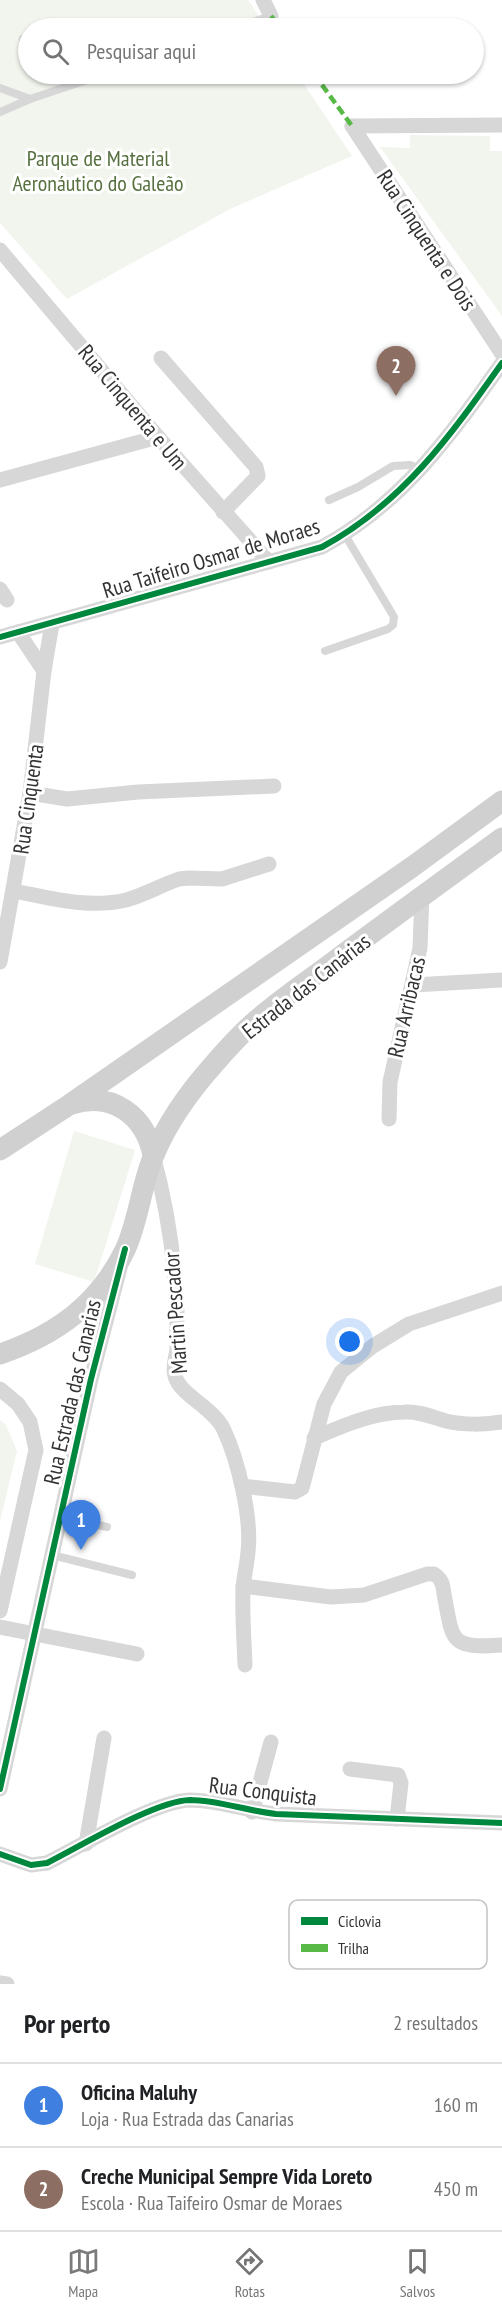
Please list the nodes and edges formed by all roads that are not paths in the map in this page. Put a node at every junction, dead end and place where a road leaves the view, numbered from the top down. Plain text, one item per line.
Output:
1 (263, 0) edge
2 (271, 16) joint
3 (265, 18) edge
4 (75, 84) edge
5 (0, 88) edge
6 (30, 99) junction
7 (0, 112) edge
8 (502, 125) edge
9 (0, 250) edge
10 (502, 354) edge
11 (161, 358) dead end
12 (502, 363) edge
13 (158, 437) junction
14 (421, 470) junction
15 (0, 480) edge
16 (329, 500) dead end
17 (224, 512) junction
18 (345, 534) junction
19 (269, 562) junction
20 (52, 624) junction
21 (18, 632) junction
22 (0, 637) edge
23 (325, 651) dead end
24 (44, 671) junction
25 (274, 786) dead end
26 (30, 793) junction
27 (502, 801) edge
28 (502, 838) edge
29 (269, 864) dead end
30 (14, 891) junction
31 (422, 895) junction
32 (0, 962) edge
33 (502, 980) edge
34 (413, 985) junction
35 (69, 1105) junction
36 (389, 1119) dead end
37 (0, 1149) edge
38 (153, 1155) junction
39 (125, 1249) junction
40 (502, 1293) edge
41 (0, 1354) edge
42 (0, 1389) edge
43 (502, 1422) edge
44 (314, 1438) junction
45 (242, 1486) junction
46 (61, 1517) junction
47 (107, 1527) dead end
48 (52, 1555) junction
49 (132, 1575) dead end
50 (243, 1586) junction
51 (0, 1611) edge
52 (0, 1627) edge
53 (35, 1634) junction
54 (502, 1645) edge
55 (137, 1654) dead end
56 (245, 1665) dead end
57 (104, 1738) dead end
58 (271, 1742) dead end
59 (350, 1768) dead end
60 (0, 1788) edge
61 (252, 1812) junction
62 (398, 1819) junction
63 (502, 1822) edge
64 (86, 1844) junction
65 (0, 1854) edge
66 (0, 1983) edge
67 (7, 1984) edge

1 - 2 street
2 - 3 lane
4 - 6 lane
5 - 6 lane
6 - 7 lane
8 - 10 street, Rua Cinquenta e Dois
9 - 13 street, Rua Cinquenta e Um
11 - 17 street
12 - 14 street, Rua Taifeiro Osmar de Moraes
13 - 15 street
13 - 17 street, Rua Cinquenta e Um
14 - 16 lane
14 - 18 street, Rua Taifeiro Osmar de Moraes
17 - 19 street, Rua Cinquenta e Um
18 - 19 street, Rua Taifeiro Osmar de Moraes
18 - 23 lane
19 - 20 street, Rua Taifeiro Osmar de Moraes
20 - 21 street, Rua Taifeiro Osmar de Moraes
20 - 24 street, Rua Cinquenta
21 - 22 street, Rua Taifeiro Osmar de Moraes
21 - 24 street
24 - 26 street, Rua Cinquenta
25 - 26 street
26 - 30 street, Rua Cinquenta
27 - 35 main road, Estrada das Canárias
28 - 31 main road, Estrada das Canárias
29 - 30 street
30 - 32 street, Rua Cinquenta
31 - 34 street, Rua Arribacas
31 - 38 main road, Estrada das Canárias
33 - 34 street
34 - 36 street, Rua Arribacas
35 - 37 main road, Estrada das Canárias
35 - 38 main road
38 - 39 main road, Estrada das Canárias
38 - 45 street, Martin Pescador
39 - 41 main road, Estrada das Canárias
39 - 46 street, Rua Estrada das Canarias
40 - 44 street
42 - 51 street, Rua Estrada das Canarias
43 - 44 street
44 - 45 street
45 - 50 street, Martin Pescador
46 - 47 lane
46 - 48 street, Rua Estrada das Canarias
48 - 49 lane
48 - 53 street, Rua Estrada das Canarias
50 - 54 street
50 - 56 street, Martin Pescador
52 - 53 street
53 - 55 street
53 - 60 street, Rua Estrada das Canarias
57 - 64 street
58 - 61 street
59 - 62 street
61 - 62 street, Rua Conquista
61 - 64 street, Rua Conquista
62 - 63 street, Rua Conquista
64 - 65 street, Rua Conquista
66 - 67 street

